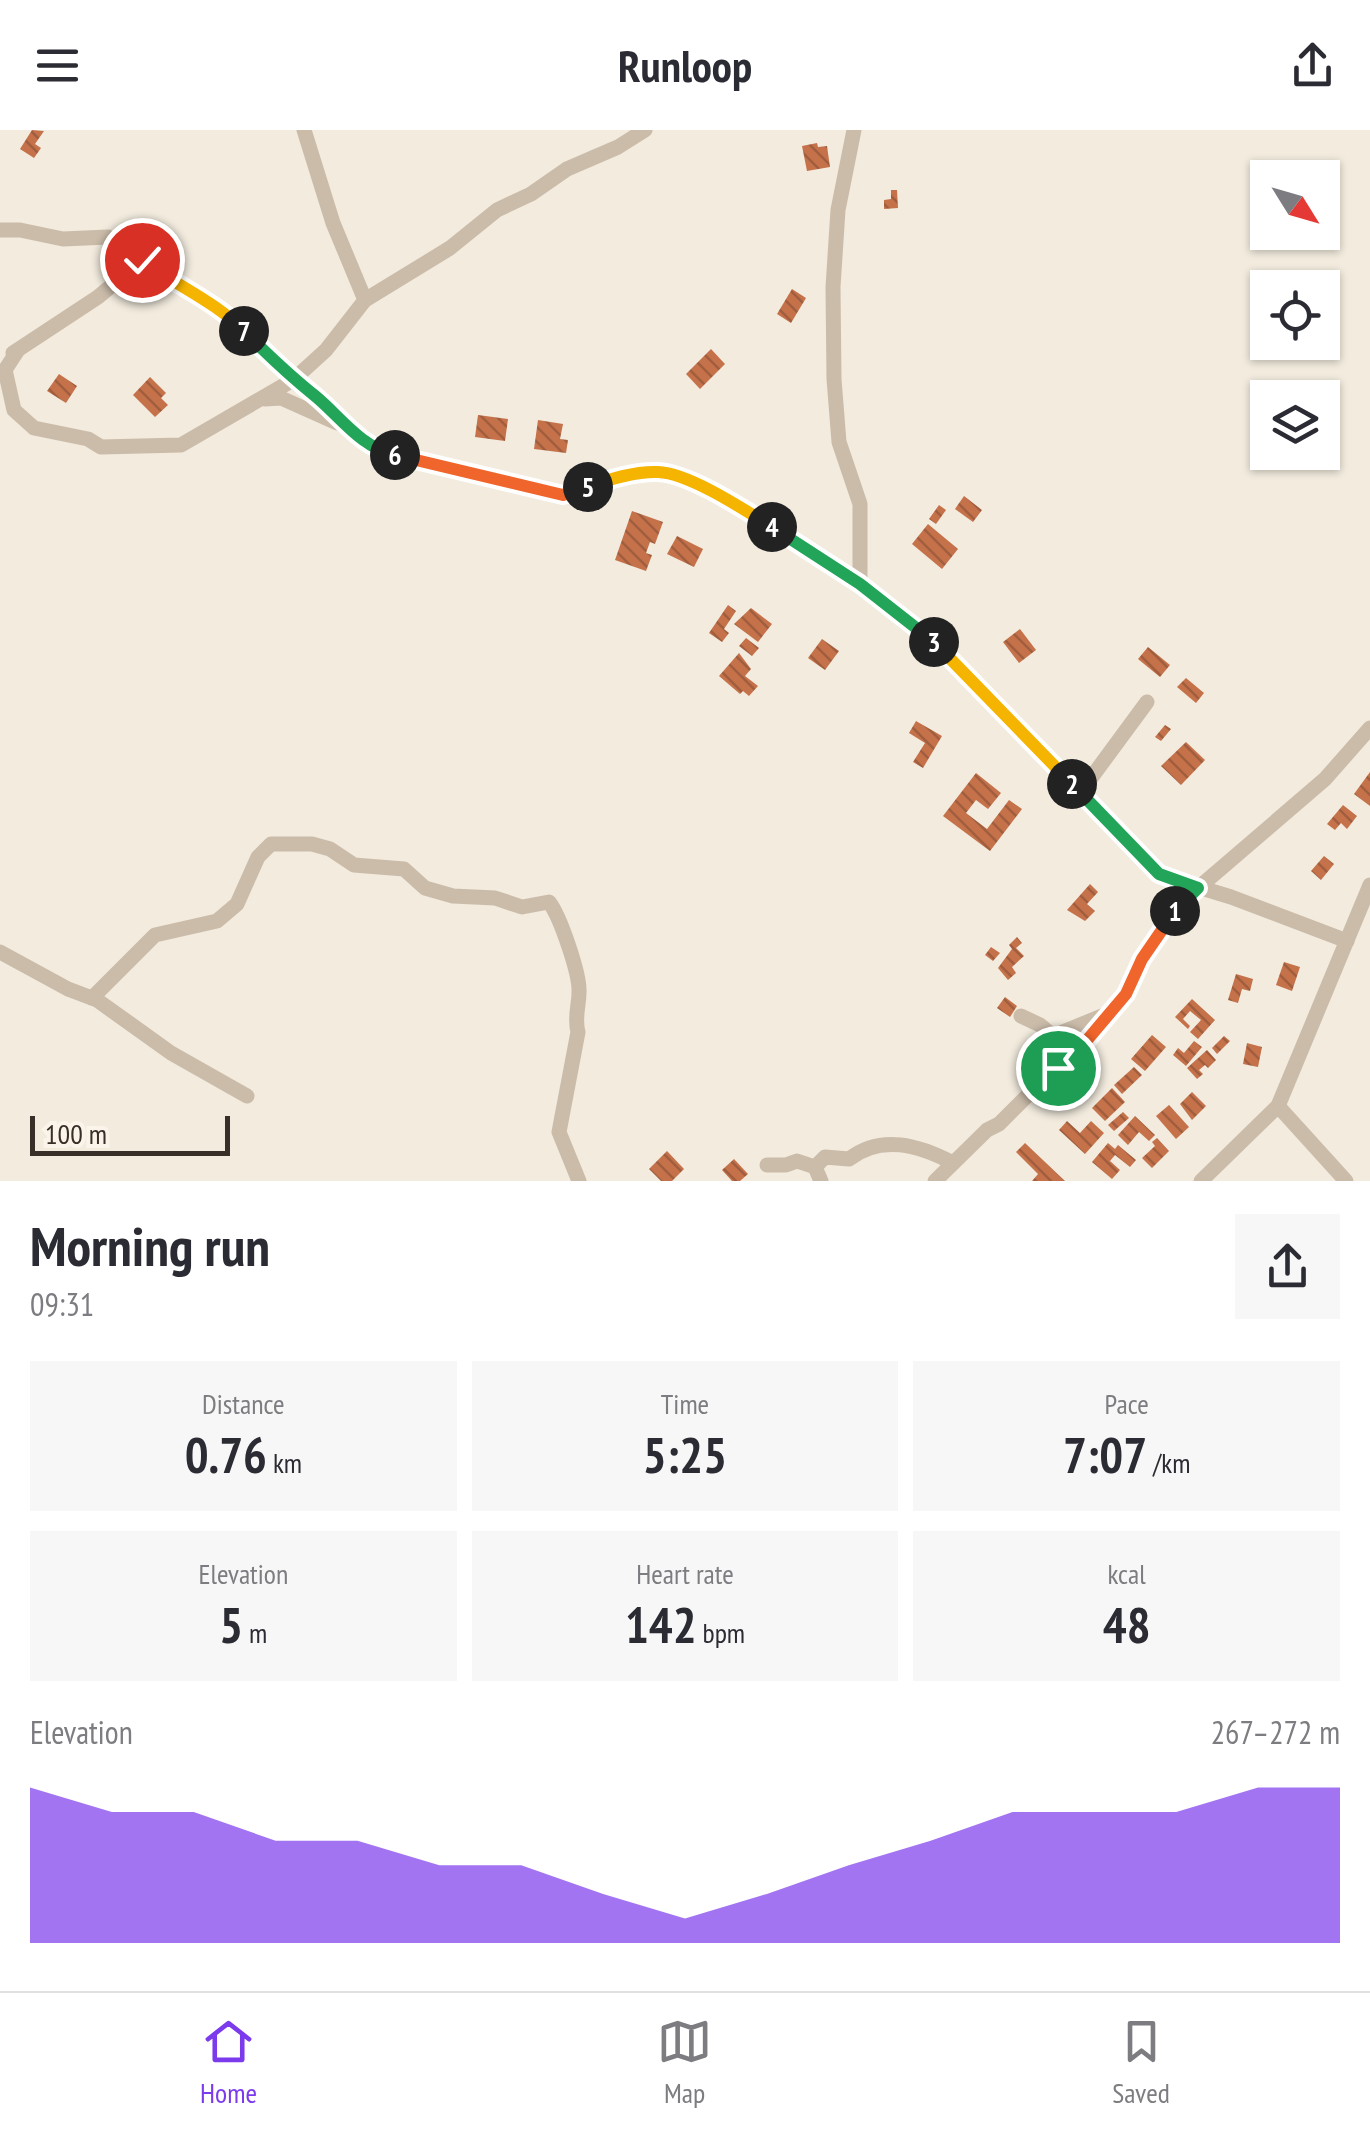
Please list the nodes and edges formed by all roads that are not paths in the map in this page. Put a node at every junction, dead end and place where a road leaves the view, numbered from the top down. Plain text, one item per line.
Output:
1 (304, 130) edge
2 (645, 130) edge
3 (854, 130) edge
4 (0, 230) edge
5 (142, 260) junction
6 (365, 300) junction
7 (18, 350) junction
8 (0, 359) edge
9 (295, 383) junction
10 (264, 399) junction
11 (345, 427) junction
12 (860, 584) junction
13 (1147, 702) dead end
14 (1370, 728) edge
15 (1080, 793) junction
16 (1370, 884) edge
17 (1198, 888) junction
18 (1346, 941) junction
19 (0, 952) edge
20 (92, 998) junction
21 (1110, 1012) junction
22 (1020, 1016) dead end
23 (248, 1096) dead end
24 (1278, 1106) junction
25 (953, 1163) junction
26 (767, 1165) dead end
27 (818, 1174) edge
28 (579, 1181) edge
29 (936, 1181) edge
30 (1201, 1181) edge
31 (1346, 1181) edge

1 - 6 street
2 - 6 street
3 - 12 street
4 - 5 street
5 - 7 street
5 - 9 street
6 - 9 street
7 - 8 street
7 - 10 street
9 - 10 street
9 - 11 street
10 - 11 street
11 - 12 street
12 - 15 street
13 - 15 street
14 - 17 street
15 - 17 street
16 - 18 street
17 - 18 street
17 - 21 street
18 - 24 street
19 - 20 street
20 - 23 street
20 - 28 street
21 - 22 street
21 - 25 street
24 - 30 street
24 - 31 street
25 - 27 street
25 - 29 street
26 - 27 street

